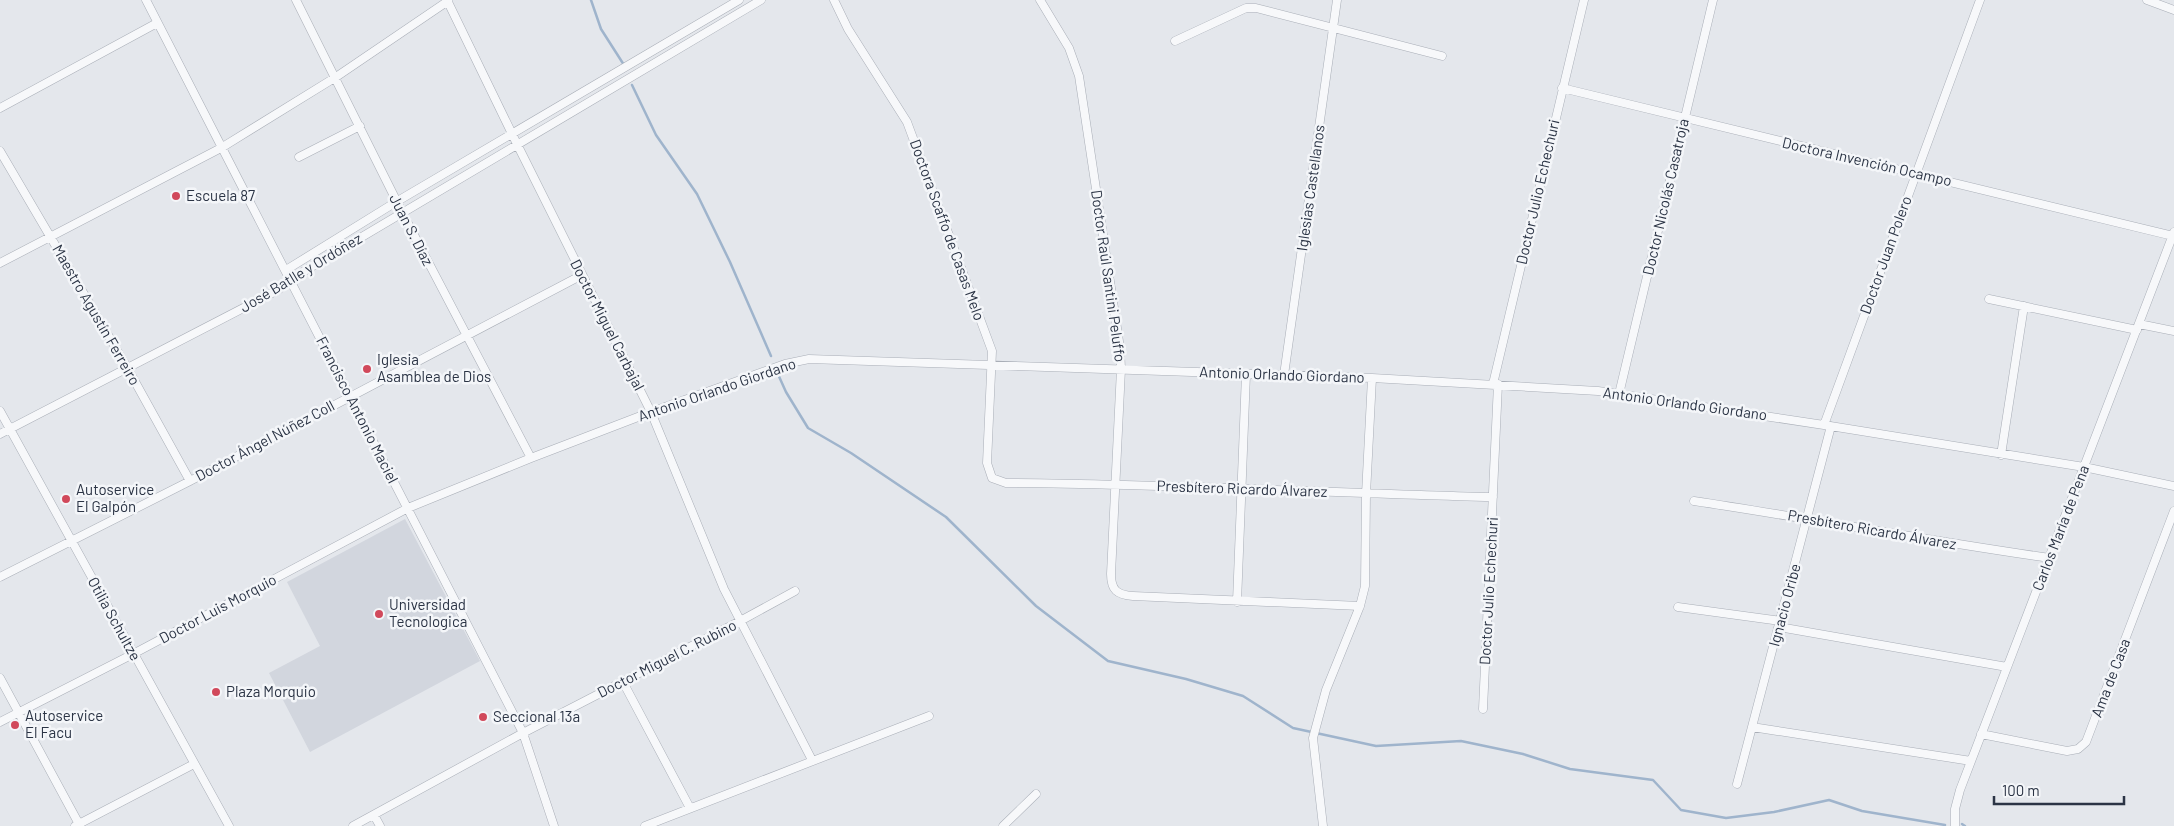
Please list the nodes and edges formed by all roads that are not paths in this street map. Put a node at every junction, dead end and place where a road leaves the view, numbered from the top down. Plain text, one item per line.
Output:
1 (146, 0) edge
2 (296, 0) edge
3 (447, 0) edge
4 (739, 0) edge
5 (761, 0) edge
6 (834, 0) edge
7 (1040, 0) edge
8 (1337, 0) edge
9 (1584, 0) edge
10 (1713, 0) edge
11 (1980, 0) edge
12 (2148, 0) edge
13 (2174, 10) edge
14 (157, 23) junction
15 (1333, 27) junction
16 (1175, 40) dead end
17 (1442, 56) dead end
18 (336, 77) junction
19 (1562, 88) junction
20 (0, 108) edge
21 (1685, 118) junction
22 (360, 126) junction
23 (517, 144) junction
24 (221, 148) junction
25 (0, 151) edge
26 (299, 156) dead end
27 (1915, 173) junction
28 (402, 212) junction
29 (2173, 234) edge
30 (50, 235) junction
31 (0, 263) edge
32 (286, 270) junction
33 (582, 275) junction
34 (291, 279) junction
35 (1989, 298) dead end
36 (2024, 306) junction
37 (2138, 327) junction
38 (2174, 331) edge
39 (465, 335) junction
40 (992, 364) junction
41 (128, 369) junction
42 (1121, 369) junction
43 (1246, 374) junction
44 (1284, 375) junction
45 (1372, 378) junction
46 (1496, 384) junction
47 (1619, 394) junction
48 (350, 397) junction
49 (0, 411) edge
50 (651, 412) junction
51 (1828, 426) junction
52 (10, 429) junction
53 (0, 434) edge
54 (2001, 455) junction
55 (531, 458) junction
56 (2084, 467) junction
57 (992, 478) joint
58 (190, 481) junction
59 (1115, 484) junction
60 (2174, 486) edge
61 (1242, 489) junction
62 (1366, 494) junction
63 (1493, 497) junction
64 (1694, 501) dead end
65 (408, 508) junction
66 (2174, 511) edge
67 (1808, 518) junction
68 (71, 540) junction
69 (2050, 558) junction
70 (0, 577) edge
71 (795, 591) dead end
72 (1237, 602) junction
73 (1360, 606) junction
74 (1678, 607) dead end
75 (742, 620) junction
76 (1780, 624) junction
77 (133, 654) junction
78 (2007, 667) junction
79 (0, 678) edge
80 (623, 682) junction
81 (1483, 709) dead end
82 (19, 712) junction
83 (929, 716) dead end
84 (0, 722) edge
85 (1752, 727) junction
86 (523, 733) junction
87 (1981, 734) junction
88 (812, 760) junction
89 (1972, 761) junction
90 (194, 764) junction
91 (1737, 784) dead end
92 (1036, 794) dead end
93 (690, 808) junction
94 (374, 815) junction
95 (78, 825) edge
96 (229, 826) edge
97 (353, 826) edge
98 (380, 826) edge
99 (554, 826) edge
100 (645, 826) edge
101 (1003, 826) edge
102 (1323, 826) edge
103 (1955, 826) edge

1 - 14 street, Francisco Antonio Maciel
2 - 18 street, Juan S. Díaz
3 - 18 street
3 - 23 street, Doctor Miguel Carbajal
4 - 32 street, José Batlle y Ordóñez
5 - 23 street, José Batlle y Ordóñez
6 - 40 street, Doctora Scaffo de Casas Melo
7 - 42 street, Doctor Raúl Santini Peluffo
8 - 15 street, Iglesias Castellanos
9 - 19 street, Doctor Julio Echechuri
10 - 21 street, Doctor Nicolás Casatroja
11 - 27 street, Doctor Juan Polero
12 - 13 street
14 - 20 street
14 - 24 street, Francisco Antonio Maciel
15 - 16 street
15 - 17 street
15 - 44 street, Iglesias Castellanos
18 - 22 street, Juan S. Díaz
18 - 24 street
19 - 21 street, Doctora Invención Ocampo
19 - 46 street, Doctor Julio Echechuri
21 - 27 street, Doctora Invención Ocampo
21 - 47 street, Doctor Nicolás Casatroja
22 - 26 street
22 - 28 street, Juan S. Díaz
23 - 28 street, José Batlle y Ordóñez
23 - 33 street, Doctor Miguel Carbajal
24 - 30 street
24 - 32 street, Francisco Antonio Maciel
25 - 30 street, Maestro Agustín Ferreiro
27 - 29 street, Doctora Invención Ocampo
27 - 51 street, Doctor Juan Polero
28 - 34 street, José Batlle y Ordóñez
28 - 39 street, Juan S. Díaz
29 - 37 street, Carlos María de Pena
30 - 31 street
30 - 41 street, Maestro Agustín Ferreiro
32 - 34 street, Francisco Antonio Maciel
33 - 39 street, Doctor Ángel Núñez Coll
33 - 50 street, Doctor Miguel Carbajal
34 - 41 street, José Batlle y Ordóñez
34 - 48 street, Francisco Antonio Maciel
35 - 36 street
36 - 37 street
36 - 54 street
37 - 38 street
37 - 56 street, Carlos María de Pena
39 - 48 street, Doctor Ángel Núñez Coll
39 - 55 street, Juan S. Díaz
40 - 42 street, Antonio Orlando Giordano
40 - 50 street, Antonio Orlando Giordano
40 - 57 street, Doctora Scaffo de Casas Melo
41 - 52 street, José Batlle y Ordóñez
41 - 58 street, Maestro Agustín Ferreiro
42 - 43 street, Antonio Orlando Giordano
42 - 59 street, Doctor Raúl Santini Peluffo
43 - 44 street, Antonio Orlando Giordano
43 - 61 street
44 - 45 street, Antonio Orlando Giordano
45 - 46 street, Antonio Orlando Giordano
45 - 62 street
46 - 47 street, Antonio Orlando Giordano
46 - 63 street, Doctor Julio Echechuri
47 - 51 street, Antonio Orlando Giordano
48 - 58 street, Doctor Ángel Núñez Coll
48 - 65 street, Francisco Antonio Maciel
49 - 52 street, Otilia Schultze
50 - 55 street, Antonio Orlando Giordano
50 - 75 street, Doctor Miguel Carbajal
51 - 54 street, Antonio Orlando Giordano
51 - 67 street, Ignacio Oribe
52 - 53 street, José Batlle y Ordóñez
52 - 68 street, Otilia Schultze
54 - 56 street, Antonio Orlando Giordano
55 - 65 street, Antonio Orlando Giordano
56 - 60 street, Antonio Orlando Giordano
56 - 69 street, Carlos María de Pena
57 - 59 street, Presbítero Ricardo Álvarez
58 - 68 street, Doctor Ángel Núñez Coll
59 - 61 street, Presbítero Ricardo Álvarez
59 - 72 street, Doctor Raúl Santini Peluffo
61 - 62 street, Presbítero Ricardo Álvarez
61 - 72 street
62 - 63 street, Presbítero Ricardo Álvarez
62 - 73 street
63 - 81 street, Doctor Julio Echechuri
64 - 67 street, Presbítero Ricardo Álvarez
65 - 77 street, Doctor Luis Morquio
65 - 86 street, Francisco Antonio Maciel
66 - 87 street, Ama de Casa
67 - 69 street, Presbítero Ricardo Álvarez
67 - 76 street, Ignacio Oribe
68 - 70 street, Doctor Ángel Núñez Coll
68 - 77 street, Otilia Schultze
69 - 78 street, Carlos María de Pena
71 - 75 street, Doctor Miguel C. Rubino
72 - 73 street
73 - 102 street
74 - 76 street
75 - 80 street, Doctor Miguel C. Rubino
75 - 88 street, Doctor Miguel Carbajal
76 - 78 street
76 - 85 street, Ignacio Oribe
77 - 82 street, Doctor Luis Morquio
77 - 90 street, Otilia Schultze
78 - 87 street, Carlos María de Pena
79 - 82 street
80 - 86 street, Doctor Miguel C. Rubino
80 - 93 street
82 - 84 street, Doctor Luis Morquio
82 - 95 street
83 - 88 street
85 - 89 street
85 - 91 street, Ignacio Oribe
86 - 94 street, Doctor Miguel C. Rubino
86 - 99 street, Francisco Antonio Maciel
87 - 89 street, Carlos María de Pena
88 - 93 street
89 - 103 street, Carlos María de Pena
90 - 95 street
90 - 96 street, Otilia Schultze
92 - 101 street
93 - 100 street
94 - 97 street, Doctor Miguel C. Rubino
94 - 98 street

